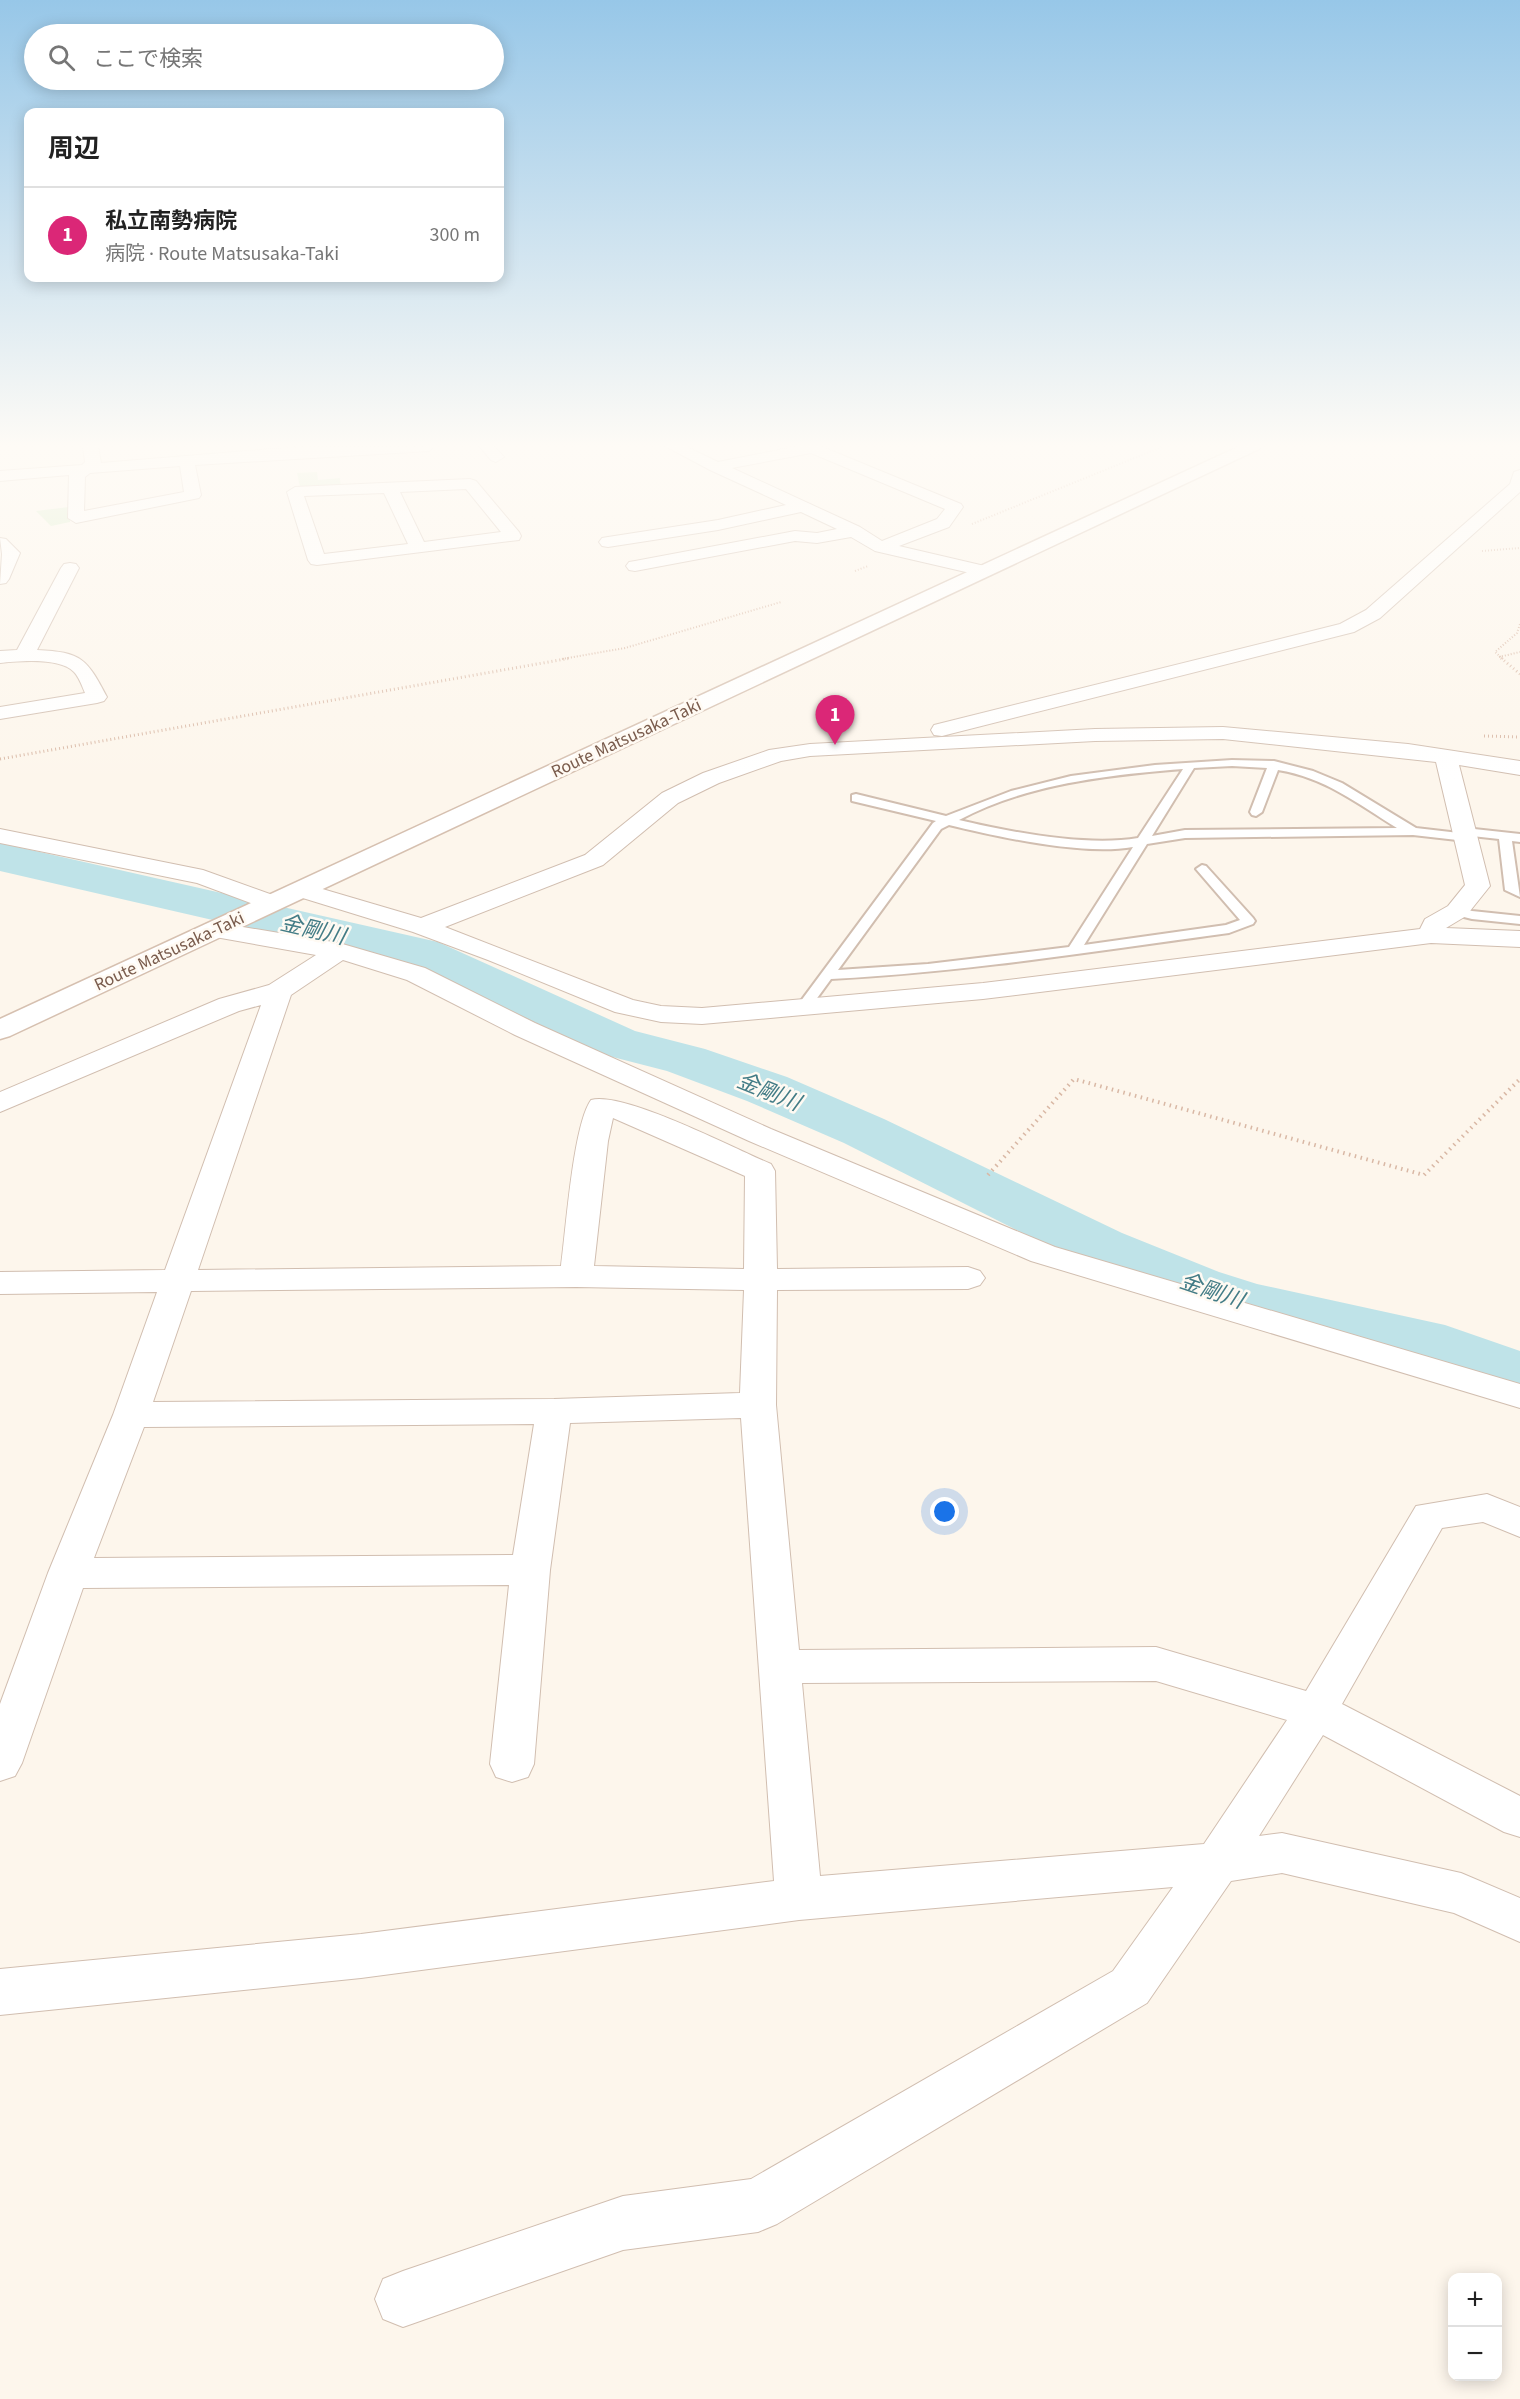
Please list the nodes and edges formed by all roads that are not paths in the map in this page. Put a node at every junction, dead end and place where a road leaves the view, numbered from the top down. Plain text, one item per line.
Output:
1 (10, 558) edge
2 (315, 558) edge
3 (332, 558) edge
4 (682, 558) edge
5 (928, 558) edge
6 (1011, 558) edge
7 (1435, 558) edge
8 (635, 567) dead end
9 (70, 568) dead end
10 (983, 571) junction
11 (0, 579) edge
12 (25, 654) junction
13 (0, 657) edge
14 (0, 714) edge
15 (871, 745) junction
16 (1446, 758) junction
17 (1274, 764) junction
18 (1187, 765) junction
19 (1520, 768) edge
20 (856, 798) dead end
21 (1256, 812) dead end
22 (945, 821) junction
23 (1413, 832) junction
24 (1465, 834) junction
25 (0, 836) edge
26 (1505, 836) junction
27 (1520, 838) edge
28 (1144, 840) junction
29 (1202, 868) dead end
30 (302, 890) junction
31 (1520, 893) edge
32 (267, 906) junction
33 (1457, 911) junction
34 (1520, 920) edge
35 (220, 927) junction
36 (422, 927) junction
37 (1431, 934) junction
38 (1520, 939) edge
39 (1074, 950) junction
40 (339, 951) junction
41 (827, 975) junction
42 (279, 991) junction
43 (802, 1009) junction
44 (0, 1030) edge
45 (0, 1103) edge
46 (576, 1276) junction
47 (968, 1278) dead end
48 (761, 1280) junction
49 (179, 1281) junction
50 (0, 1283) edge
51 (1520, 1396) edge
52 (758, 1406) junction
53 (554, 1411) junction
54 (131, 1415) junction
55 (1520, 1523) edge
56 (530, 1570) junction
57 (68, 1573) junction
58 (780, 1667) junction
59 (1316, 1710) junction
60 (0, 1763) edge
61 (512, 1764) dead end
62 (1520, 1818) edge
63 (1217, 1863) junction
64 (800, 1899) junction
65 (1520, 1921) edge
66 (0, 1992) edge
67 (403, 2299) dead end

1 - 11 street
2 - 3 street
4 - 8 street
5 - 10 street
6 - 10 main road, Route Matsusaka-Taki
7 - 15 street
9 - 12 street
10 - 30 main road, Route Matsusaka-Taki
12 - 13 street
12 - 14 street
15 - 16 street
15 - 36 street
16 - 19 street
16 - 24 street
17 - 18 lane
17 - 21 lane
17 - 23 lane
18 - 22 lane
18 - 28 lane
20 - 22 lane
22 - 28 lane
22 - 41 lane
23 - 24 lane
23 - 28 lane
24 - 26 lane
24 - 33 street
25 - 32 street
26 - 27 lane
26 - 31 lane
28 - 39 lane
29 - 39 lane
30 - 32 main road, Route Matsusaka-Taki
30 - 36 street
32 - 35 main road, Route Matsusaka-Taki
33 - 34 lane
33 - 37 street
35 - 40 street
35 - 44 main road, Route Matsusaka-Taki
36 - 43 street
37 - 38 street
37 - 43 street
39 - 41 lane
40 - 42 street
40 - 51 street
41 - 43 lane
42 - 45 street
42 - 49 street
46 - 48 street
46 - 48 street
46 - 49 street
47 - 48 street
48 - 52 street
49 - 50 street
49 - 54 street
52 - 53 street
52 - 58 street
53 - 54 street
53 - 56 street
54 - 57 street
55 - 59 street
56 - 57 street
56 - 61 street
57 - 60 street
58 - 59 street
58 - 64 street
59 - 62 street
59 - 63 street
63 - 64 street
63 - 65 street
63 - 67 street
64 - 66 street

